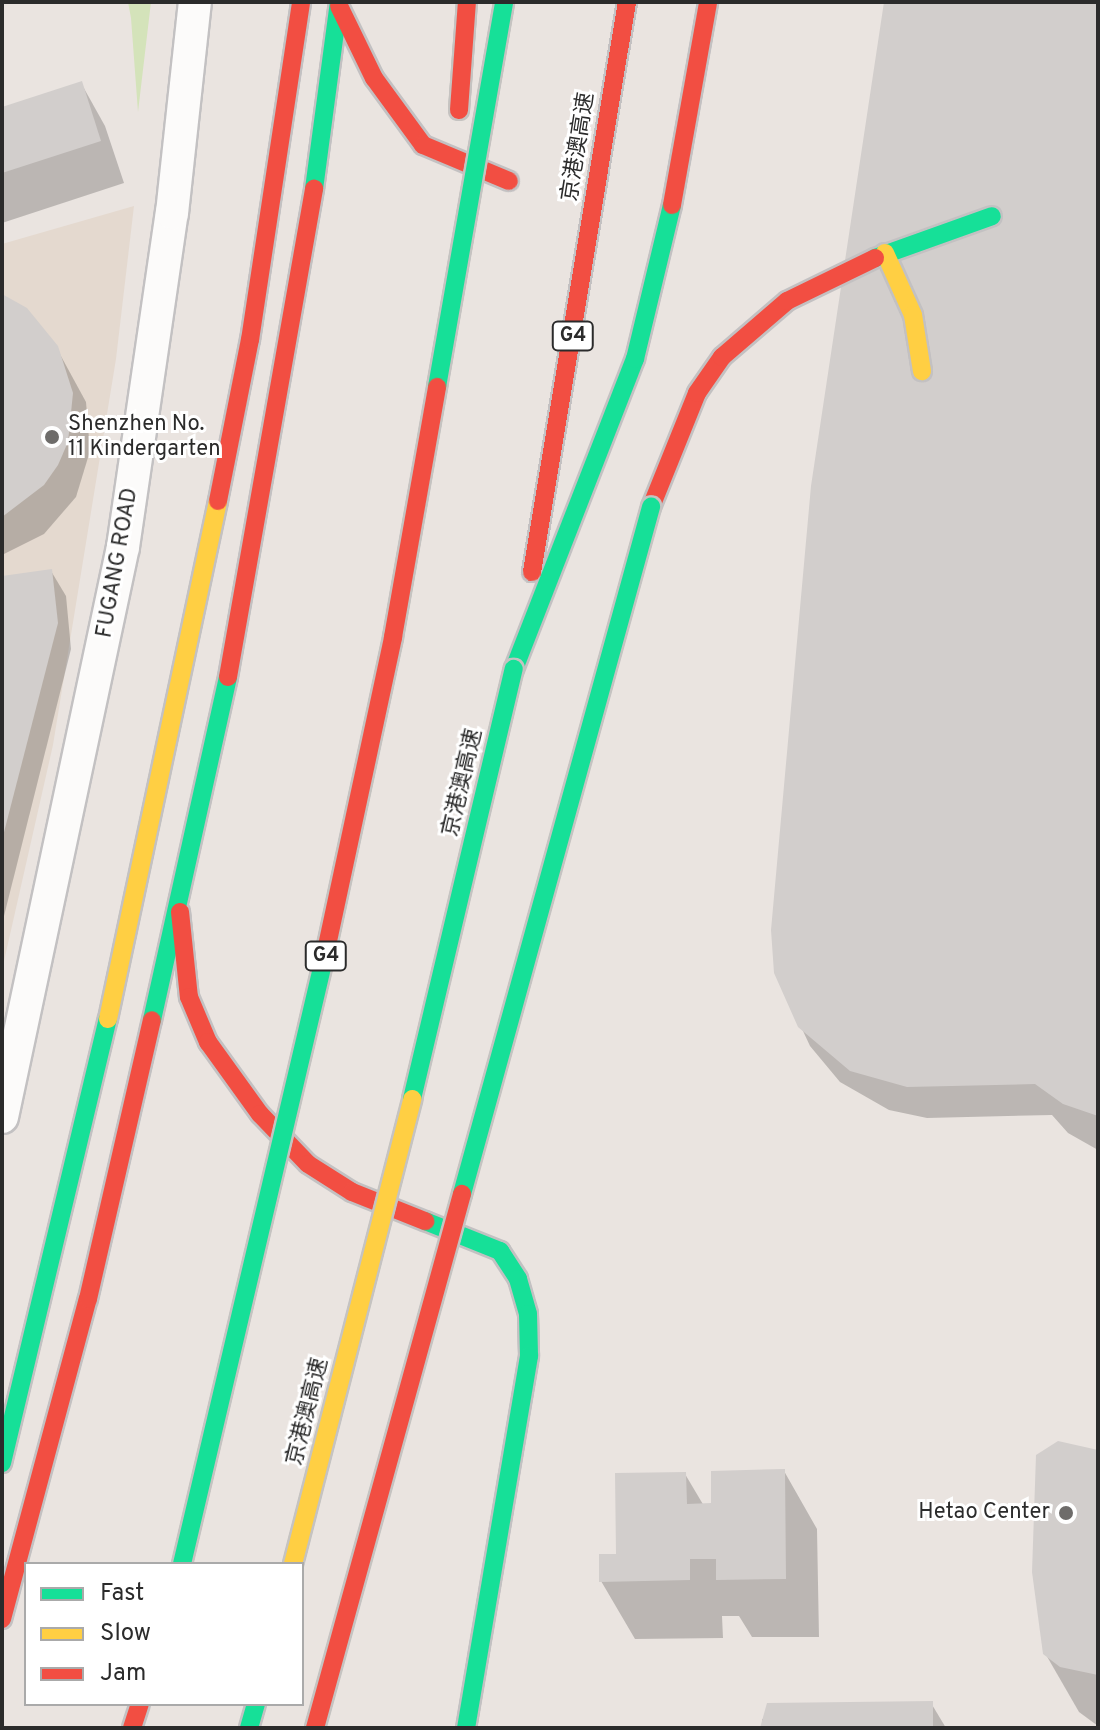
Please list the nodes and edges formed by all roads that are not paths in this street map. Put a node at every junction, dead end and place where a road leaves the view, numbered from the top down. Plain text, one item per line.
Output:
1 (195, 2) edge
2 (301, 2) edge
3 (467, 2) edge
4 (504, 2) edge
5 (627, 2) edge
6 (708, 2) edge
7 (339, 4) edge
8 (509, 181) dead end
9 (992, 216) dead end
10 (885, 253) junction
11 (446, 344) junction
12 (922, 371) dead end
13 (514, 669) junction
14 (180, 912) junction
15 (2, 1117) edge
16 (2, 1463) edge
17 (182, 1562) edge
18 (294, 1562) edge
19 (2, 1619) edge
20 (345, 1619) junction
21 (139, 1706) edge
22 (255, 1706) edge
23 (132, 1728) edge
24 (249, 1728) edge
25 (300, 1728) edge
26 (315, 1728) edge
27 (466, 1728) edge

1 - 15 street, FUGANG ROAD
2 - 16 main road
3 - 11 main road, bridge
4 - 11 main road, G4, bridge
5 - 13 main road, 京港澳高速 / G4
6 - 13 main road
7 - 8 main road
7 - 14 main road
9 - 10 main road
10 - 12 main road
10 - 20 main road, bridge
11 - 17 main road, G4, bridge
13 - 18 main road, 京港澳高速 / G4, bridge
14 - 19 main road
14 - 27 main road
20 - 25 main road, bridge
20 - 26 main road, bridge
21 - 23 main road
22 - 24 main road

